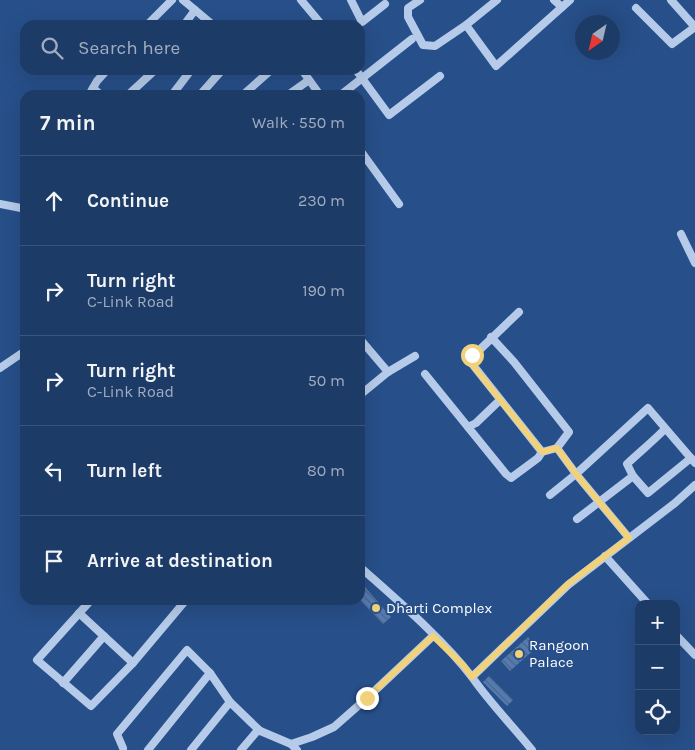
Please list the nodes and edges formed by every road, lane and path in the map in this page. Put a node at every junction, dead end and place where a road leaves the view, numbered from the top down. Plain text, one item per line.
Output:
1 (172, 0) edge
2 (183, 0) edge
3 (301, 0) edge
4 (351, 0) edge
5 (420, 0) edge
6 (497, 0) edge
7 (554, 0) edge
8 (570, 0) edge
9 (671, 0) edge
10 (385, 4) dead end
11 (562, 7) junction
12 (636, 8) dead end
13 (195, 10) junction
14 (152, 20) edge
15 (188, 20) edge
16 (207, 20) edge
17 (318, 20) edge
18 (361, 20) edge
19 (365, 20) edge
20 (466, 25) junction
21 (695, 27) edge
22 (412, 39) dead end
23 (103, 75) edge
24 (150, 75) edge
25 (184, 75) edge
26 (217, 75) edge
27 (265, 75) edge
28 (306, 75) edge
29 (360, 75) edge
30 (440, 76) dead end
31 (362, 78) junction
32 (309, 80) junction
33 (92, 90) edge
34 (133, 90) edge
35 (175, 90) edge
36 (204, 90) edge
37 (249, 90) edge
38 (295, 90) edge
39 (316, 90) edge
40 (347, 90) edge
41 (365, 157) edge
42 (0, 204) edge
43 (399, 204) dead end
44 (20, 206) edge
45 (681, 234) dead end
46 (695, 263) edge
47 (518, 312) dead end
48 (491, 337) junction
49 (365, 345) edge
50 (20, 354) edge
51 (415, 356) dead end
52 (0, 368) edge
53 (388, 372) junction
54 (425, 374) dead end
55 (365, 392) edge
56 (500, 400) junction
57 (468, 427) junction
58 (665, 428) junction
59 (557, 448) junction
60 (542, 452) junction
61 (693, 460) edge
62 (576, 474) junction
63 (633, 476) junction
64 (695, 484) edge
65 (550, 495) dead end
66 (600, 502) junction
67 (577, 519) dead end
68 (629, 538) junction
69 (605, 556) junction
70 (365, 572) edge
71 (644, 600) edge
72 (86, 605) edge
73 (182, 605) edge
74 (79, 613) junction
75 (104, 636) junction
76 (433, 636) junction
77 (680, 639) edge
78 (695, 655) edge
79 (133, 662) junction
80 (210, 673) junction
81 (472, 677) junction
82 (63, 683) junction
83 (230, 702) junction
84 (260, 731) junction
85 (294, 747) edge
86 (124, 748) dead end
87 (148, 750) edge
88 (192, 750) edge
89 (241, 750) edge
90 (532, 750) edge

1 - 14 street
2 - 13 street
3 - 17 street
4 - 18 street
5 - 20 street
6 - 20 street
7 - 11 street
8 - 11 street
9 - 21 street
10 - 19 street
11 - 20 street
12 - 21 street
13 - 15 street
13 - 16 street
22 - 31 street
23 - 33 street
24 - 34 street
25 - 35 street
26 - 36 street
27 - 37 street
28 - 32 street
29 - 31 street
30 - 31 street
31 - 40 street
32 - 38 street
32 - 39 street
41 - 43 street
42 - 44 street
45 - 46 street
47 - 48 street
48 - 56 street
48 - 59 street
49 - 53 street
50 - 52 street
51 - 53 street
53 - 55 street
54 - 57 street
56 - 57 street
56 - 60 street
57 - 60 street
58 - 61 street
58 - 62 street
58 - 63 street
59 - 60 street
59 - 62 street
61 - 63 street
62 - 65 street
62 - 66 street
63 - 66 street
64 - 68 street
66 - 67 street
66 - 68 street
68 - 69 street
69 - 71 street
69 - 81 street
70 - 76 street
72 - 74 street
73 - 79 street
74 - 75 street
74 - 82 street
75 - 79 street
75 - 82 street
76 - 81 street
76 - 85 street
77 - 78 street
79 - 82 street
80 - 83 street
80 - 86 street
80 - 87 street
81 - 90 street
83 - 84 street
83 - 88 street
84 - 85 street
84 - 89 street

